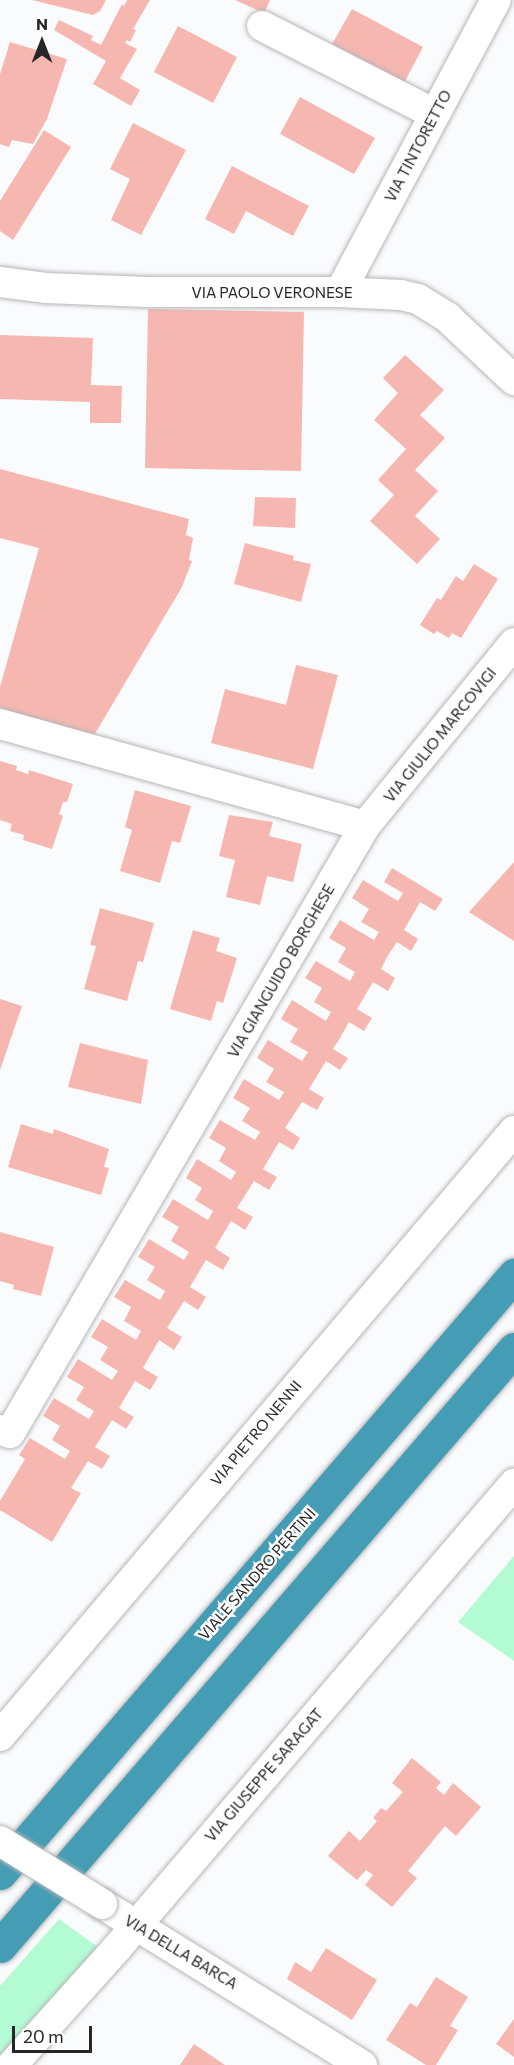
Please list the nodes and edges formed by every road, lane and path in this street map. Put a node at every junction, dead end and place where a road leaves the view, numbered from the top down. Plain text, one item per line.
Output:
1 (495, 0) edge
2 (262, 26) dead end
3 (435, 114) junction
4 (0, 282) edge
5 (340, 292) junction
6 (514, 380) edge
7 (514, 643) edge
8 (0, 724) edge
9 (365, 826) junction
10 (514, 1131) edge
11 (514, 1275) edge
12 (514, 1349) edge
13 (3, 1438) edge
14 (514, 1484) edge
15 (0, 1736) edge
16 (0, 1841) edge
17 (0, 1873) edge
18 (136, 1925) junction
19 (0, 1946) edge
20 (12, 2065) edge
21 (362, 2065) edge

1 - 3 street, VIA TINTORETTO
2 - 3 street
3 - 5 street, VIA TINTORETTO
4 - 5 street, VIA PAOLO VERONESE
5 - 6 street, VIA PAOLO VERONESE
7 - 9 street, VIA GIULIO MARCOVIGI
8 - 9 street
9 - 13 street, VIA GIANGUIDO BORGHESE
10 - 15 street, VIA PIETRO NENNI
11 - 17 highway, VIALE SANDRO PERTINI
12 - 19 highway
14 - 18 street, VIA GIUSEPPE SARAGAT
16 - 18 street, VIA DELLA BARCA, bridge
18 - 20 street, VIA GIUSEPPE SARAGAT
18 - 21 street, VIA DELLA BARCA

